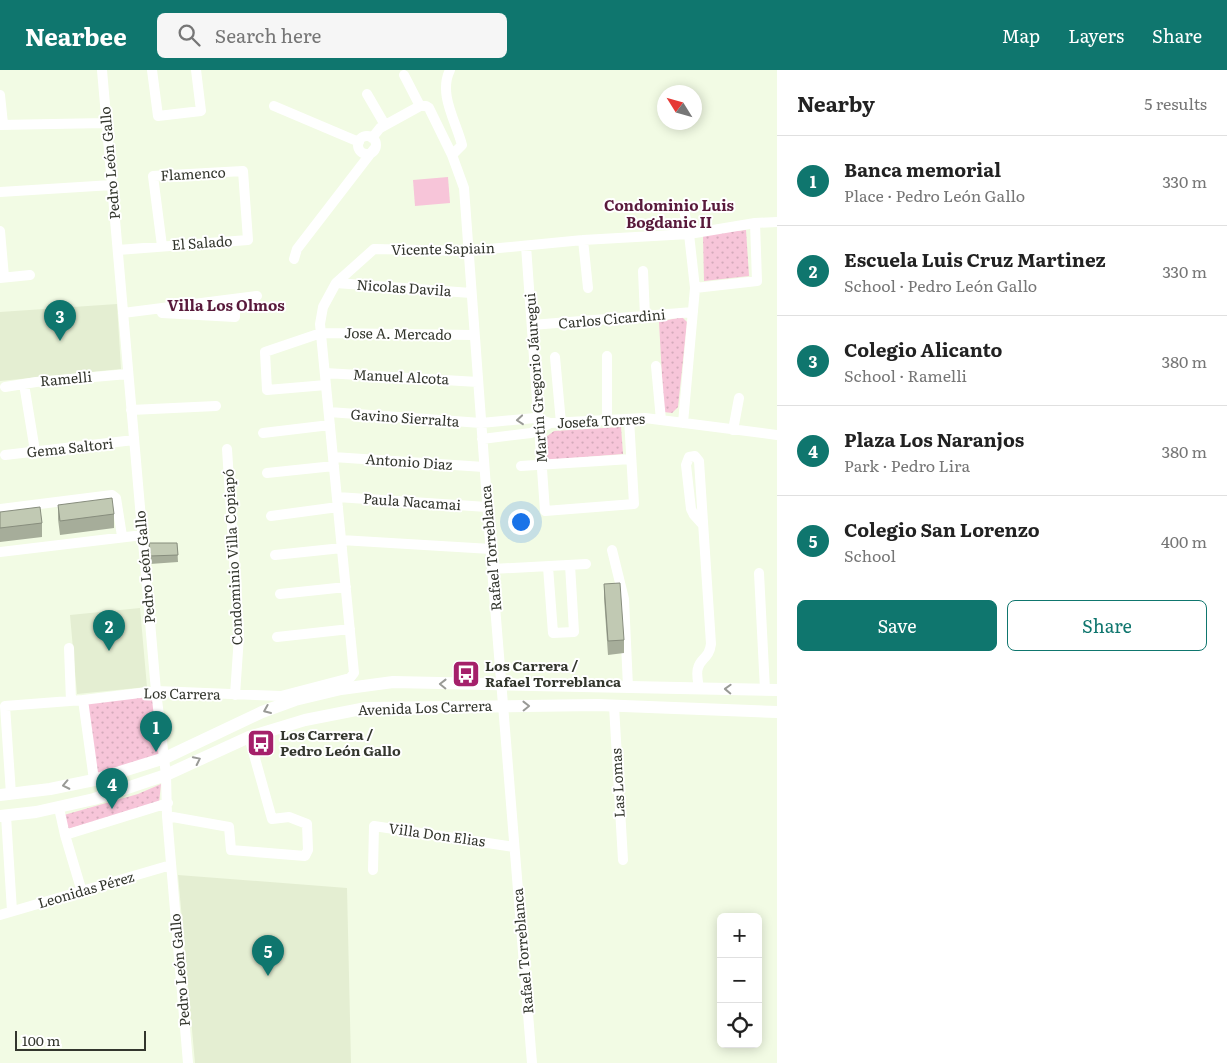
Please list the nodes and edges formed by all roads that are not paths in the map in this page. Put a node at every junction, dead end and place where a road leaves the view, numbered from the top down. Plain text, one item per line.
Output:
1 (102, 70) edge
2 (152, 70) edge
3 (196, 70) edge
4 (450, 70) edge
5 (404, 75) dead end
6 (368, 94) dead end
7 (0, 95) edge
8 (274, 106) dead end
9 (420, 106) junction
10 (106, 123) junction
11 (1, 124) edge
12 (385, 125) junction
13 (372, 138) junction
14 (359, 142) junction
15 (374, 149) junction
16 (452, 155) junction
17 (243, 172) joint
18 (112, 186) junction
19 (0, 192) edge
20 (684, 210) dead end
21 (777, 222) edge
22 (755, 223) junction
23 (0, 231) edge
24 (689, 234) junction
25 (583, 240) junction
26 (162, 246) junction
27 (526, 246) junction
28 (118, 250) junction
29 (468, 251) junction
30 (294, 259) dead end
31 (643, 271) dead end
32 (30, 276) dead end
33 (2, 277) edge
34 (336, 284) junction
35 (588, 288) dead end
36 (695, 288) junction
37 (471, 293) junction
38 (257, 296) dead end
39 (235, 299) junction
40 (137, 312) junction
41 (693, 312) junction
42 (123, 313) junction
43 (645, 316) junction
44 (532, 326) junction
45 (321, 332) junction
46 (474, 335) junction
47 (607, 356) dead end
48 (555, 357) dead end
49 (656, 366) dead end
50 (325, 372) junction
51 (128, 374) junction
52 (478, 382) junction
53 (24, 384) junction
54 (326, 385) junction
55 (5, 387) dead end
56 (739, 398) dead end
57 (216, 406) dead end
58 (132, 410) junction
59 (329, 412) junction
60 (629, 418) junction
61 (607, 420) junction
62 (661, 420) junction
63 (481, 423) junction
64 (561, 423) junction
65 (683, 423) junction
66 (539, 424) junction
67 (330, 425) junction
68 (734, 430) junction
69 (263, 433) dead end
70 (777, 435) edge
71 (482, 439) junction
72 (134, 440) junction
73 (226, 449) dead end
74 (35, 452) junction
75 (5, 455) dead end
76 (631, 459) junction
77 (334, 462) junction
78 (542, 465) junction
79 (521, 466) dead end
80 (484, 467) junction
81 (267, 473) dead end
82 (337, 502) junction
83 (487, 507) junction
84 (0, 509) edge
85 (271, 516) dead end
86 (703, 525) junction
87 (142, 534) junction
88 (122, 536) junction
89 (342, 544) junction
90 (490, 549) junction
91 (612, 550) dead end
92 (0, 552) edge
93 (275, 554) dead end
94 (586, 564) dead end
95 (570, 565) junction
96 (548, 567) junction
97 (492, 569) junction
98 (759, 573) dead end
99 (346, 587) junction
100 (280, 594) dead end
101 (350, 629) junction
102 (277, 637) dead end
103 (68, 648) dead end
104 (354, 674) joint
105 (502, 685) junction
106 (628, 687) junction
107 (699, 688) junction
108 (771, 690) edge
109 (156, 692) junction
110 (235, 696) junction
111 (83, 700) junction
112 (71, 701) junction
113 (504, 706) junction
114 (614, 706) junction
115 (777, 712) edge
116 (249, 737) junction
117 (165, 758) junction
118 (166, 775) junction
119 (94, 780) junction
120 (5, 794) edge
121 (168, 803) junction
122 (59, 808) junction
123 (3, 816) edge
124 (167, 816) junction
125 (65, 835) junction
126 (514, 847) junction
127 (623, 860) dead end
128 (171, 865) junction
129 (373, 870) dead end
130 (82, 892) junction
131 (12, 911) junction
132 (0, 915) edge
133 (188, 1063) edge
134 (532, 1063) edge

1 - 10 street, Pedro León Gallo
2 - 3 street
4 - 16 street
5 - 9 street
6 - 12 street
7 - 11 street
8 - 14 street
9 - 12 street
9 - 16 street, Rafael Torreblanca
10 - 11 street
10 - 18 street, Pedro León Gallo
12 - 13 street
13 - 14 street
13 - 15 street
14 - 15 street
15 - 30 street
16 - 29 street, Rafael Torreblanca
17 - 26 street, El Salado
17 - 26 street, Flamenco
18 - 19 street
18 - 28 street, Pedro León Gallo
20 - 24 street
21 - 22 street, Vicente Sapiain
22 - 24 street, Vicente Sapiain
22 - 36 street
23 - 33 street
24 - 25 street, Vicente Sapiain
24 - 36 street
25 - 27 street, Vicente Sapiain
25 - 35 street
26 - 28 street, El Salado
27 - 29 street, Vicente Sapiain
27 - 44 street, Martín Gregorio Jáuregui
28 - 42 street, Pedro León Gallo
29 - 34 street, Vicente Sapiain
29 - 37 street, Rafael Torreblanca
31 - 43 street
32 - 33 street
34 - 37 street, Nicolas Davila
34 - 45 street, Vicente Sapiain
36 - 41 street
37 - 46 street, Rafael Torreblanca
38 - 39 street
39 - 40 street
39 - 40 street
40 - 42 street
41 - 43 street, Carlos Cicardini
41 - 65 street
42 - 51 street, Pedro León Gallo
43 - 44 street, Carlos Cicardini
44 - 66 street, Martín Gregorio Jáuregui
45 - 46 street, Jose A. Mercado
45 - 50 street, Vicente Sapiain
45 - 54 street
46 - 52 street, Rafael Torreblanca
47 - 61 street
48 - 64 street
49 - 62 street
50 - 52 street, Manuel Alcota
50 - 54 street, Vicente Sapiain
51 - 53 street, Ramelli
51 - 58 street, Pedro León Gallo
52 - 63 street, Rafael Torreblanca
53 - 55 street, Ramelli
53 - 74 street
54 - 59 street, Vicente Sapiain
56 - 68 street
57 - 58 street
58 - 72 street, Pedro León Gallo
59 - 63 street, Gavino Sierralta
59 - 67 street, Vicente Sapiain
60 - 61 street, Josefa Torres
60 - 62 street, Josefa Torres
60 - 76 street
61 - 64 street, Josefa Torres
62 - 65 street, Josefa Torres
66 -> 63 street, Josefa Torres
63 - 71 street, Rafael Torreblanca
64 - 66 street, Josefa Torres
65 - 68 street, Josefa Torres
66 - 71 street, Josefa Torres
66 - 78 street, Martín Gregorio Jáuregui
67 - 69 street
67 - 77 street, Vicente Sapiain
68 - 70 street, Josefa Torres
71 - 80 street, Rafael Torreblanca
72 - 74 street, Gema Saltori
72 - 87 street, Pedro León Gallo
73 - 110 street, Condominio Villa Copiapó
74 - 75 street, Gema Saltori
76 - 78 street
76 - 78 street, Martín Gregorio Jáuregui
77 - 80 street, Antonio Diaz
77 - 81 street, Antonio Diaz
77 - 82 street, Vicente Sapiain
78 - 79 street
80 - 83 street, Rafael Torreblanca
82 - 83 street, Paula Nacamai
82 - 85 street, Paula Nacamai
82 - 89 street, Vicente Sapiain
83 - 90 street, Rafael Torreblanca
84 - 88 street
86 - 86 street
86 - 107 street
87 - 88 street
87 - 109 street, Pedro León Gallo
88 - 92 street
89 - 90 street
89 - 93 street
89 - 99 street, Vicente Sapiain
90 - 97 street, Rafael Torreblanca
91 - 106 street
94 - 95 street
95 - 96 street
95 - 96 street
96 - 97 street
97 - 105 street, Rafael Torreblanca
98 - 108 street
99 - 100 street
99 - 101 street, Vicente Sapiain
101 - 102 street
101 - 104 street, Vicente Sapiain
103 - 112 street
104 - 110 street, Los Carrera
105 - 106 main road, Avenida Los Carrera
105 - 113 street, Rafael Torreblanca
105 -> 117 main road, Avenida Los Carrera
106 - 107 main road, Avenida Los Carrera
108 -> 107 main road, Avenida Los Carrera
109 - 110 street, Los Carrera
109 - 111 street, Los Carrera
109 - 117 street, Pedro León Gallo
111 - 112 street, Los Carrera
111 - 119 street
112 - 120 street, Los Carrera
113 -> 114 main road, Avenida Los Carrera
113 - 116 main road, Avenida Los Carrera
113 - 126 street, Rafael Torreblanca
114 - 115 main road, Avenida Los Carrera
114 - 127 street, Las Lomas
118 -> 116 main road, Avenida Los Carrera
116 - 124 street
117 - 118 street, Pedro León Gallo
117 - 119 main road, Avenida Los Carrera
118 - 121 street, Pedro León Gallo
118 - 122 main road, Avenida Los Carrera
119 -> 120 main road, Avenida Los Carrera
121 - 124 street, Pedro León Gallo
121 - 125 street
122 - 123 main road, Avenida Los Carrera
122 - 125 street
123 - 131 street
124 - 128 street, Pedro León Gallo
125 - 130 street
126 - 129 street, Villa Don Elias
126 - 134 street, Rafael Torreblanca
128 - 130 street, Leonidas Pérez
128 - 133 street, Pedro León Gallo
130 - 131 street, Leonidas Pérez
131 - 132 street, Leonidas Pérez

